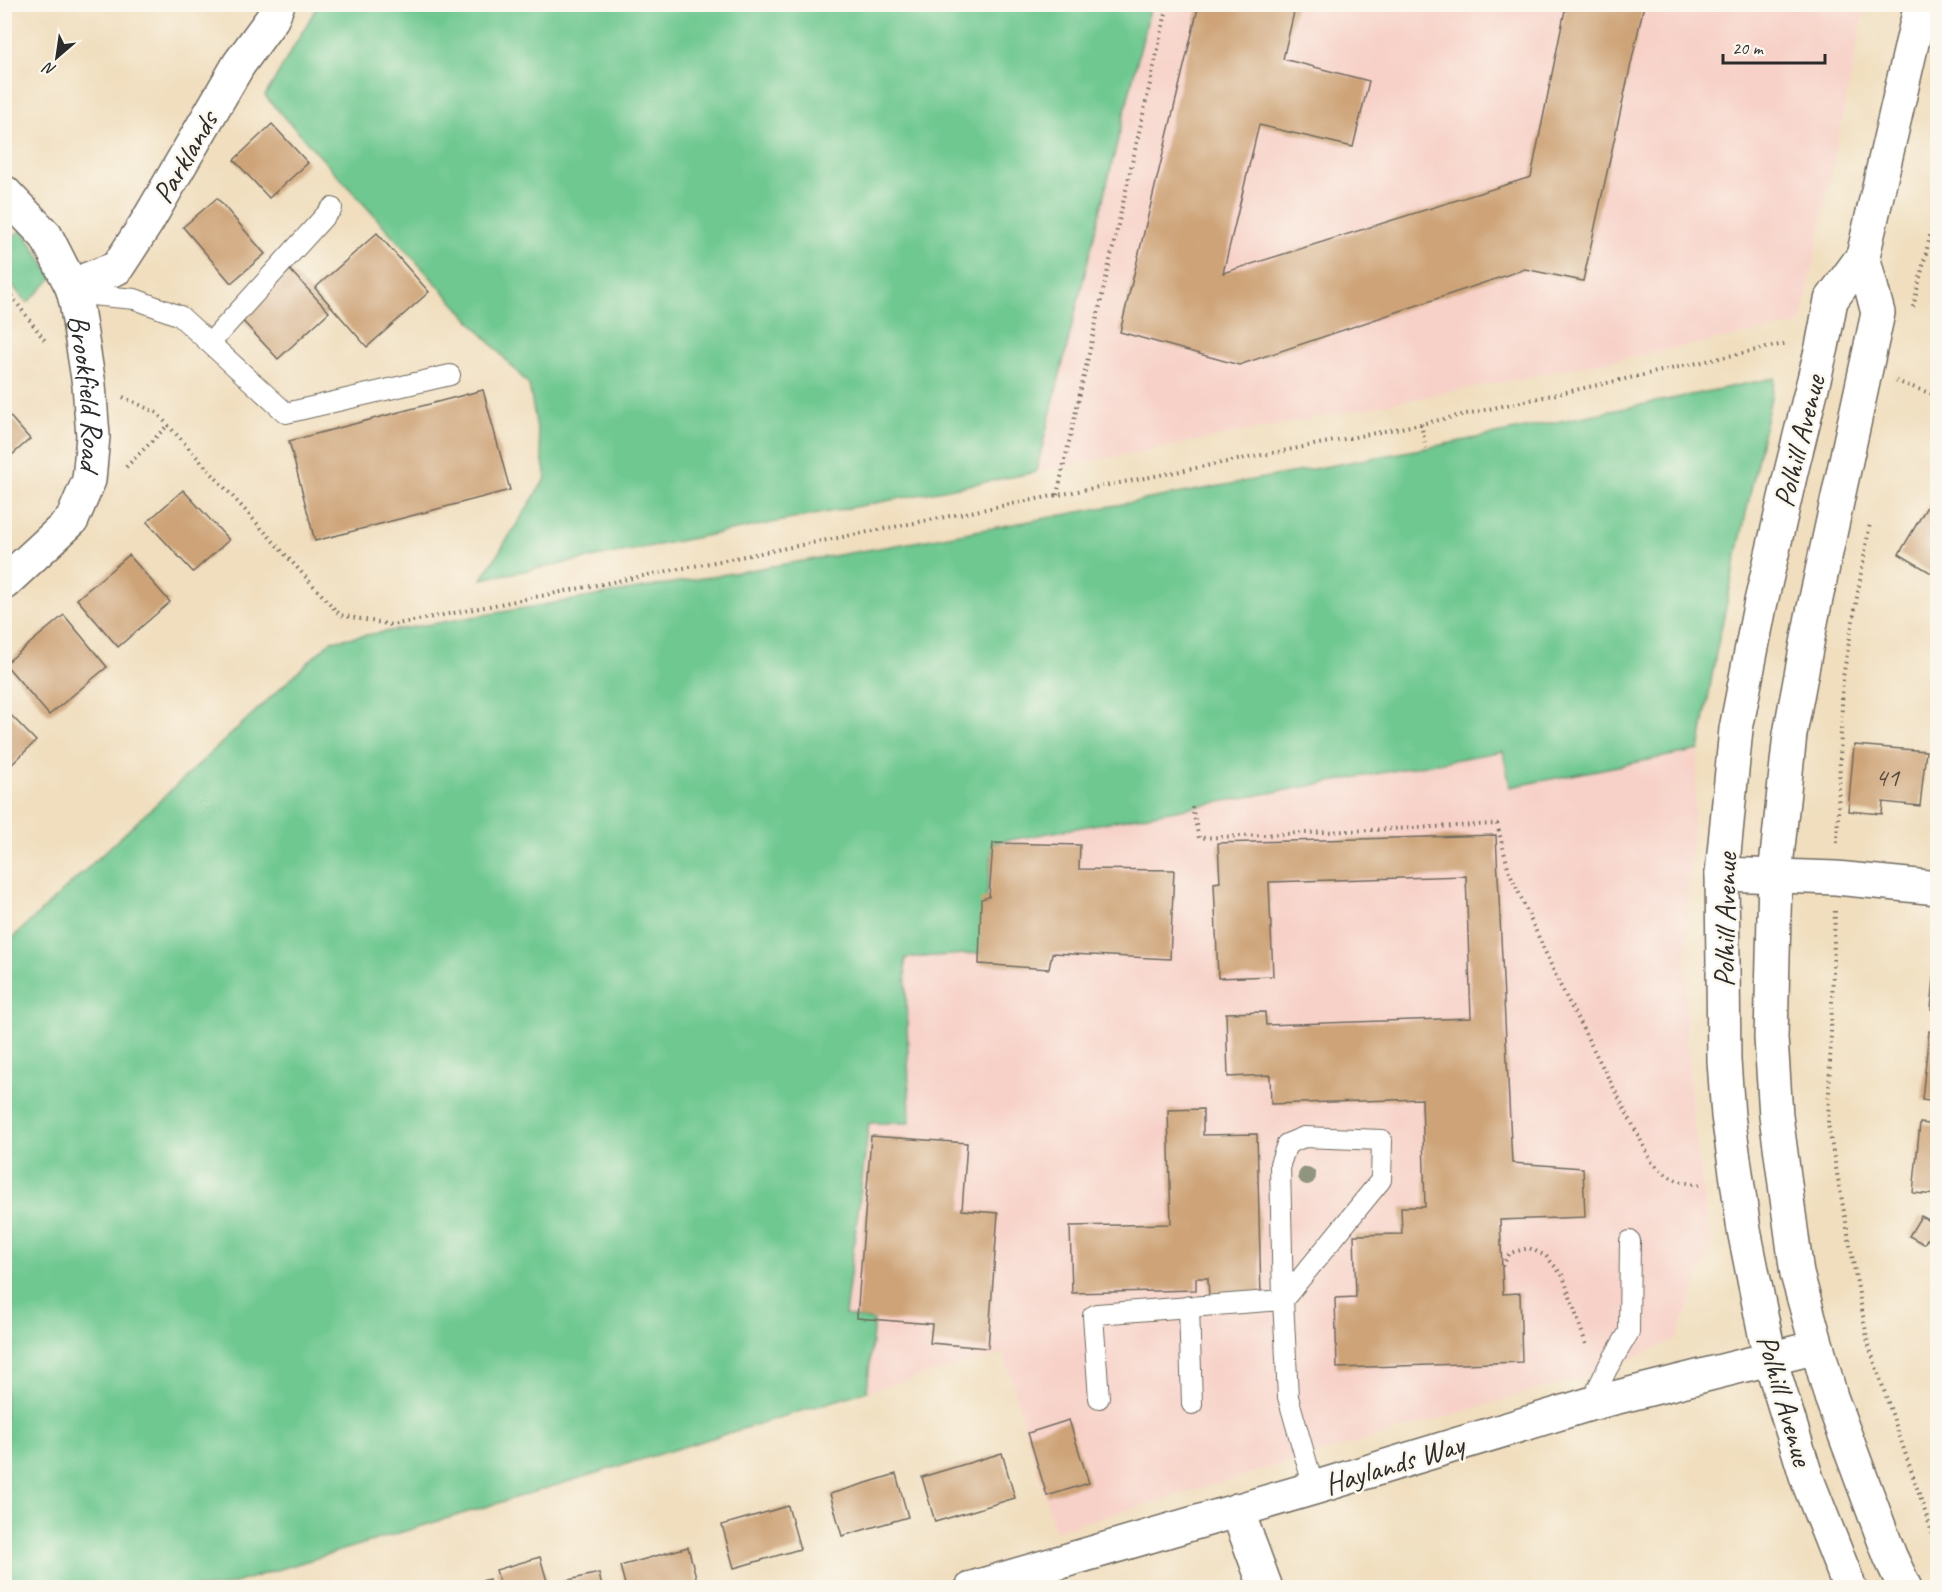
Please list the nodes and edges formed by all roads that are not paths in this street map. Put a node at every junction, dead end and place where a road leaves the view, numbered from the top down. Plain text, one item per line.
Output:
1 (278, 4) edge
2 (1922, 4) edge
3 (4, 192) edge
4 (332, 208) dead end
5 (1863, 256) junction
6 (74, 295) junction
7 (210, 343) junction
8 (450, 375) dead end
9 (4, 583) edge
10 (1722, 874) junction
11 (1775, 876) junction
12 (1938, 888) edge
13 (1630, 1241) dead end
14 (1283, 1300) junction
15 (1189, 1306) junction
16 (1817, 1347) junction
17 (1770, 1359) junction
18 (1099, 1398) dead end
19 (1192, 1404) dead end
20 (1590, 1404) junction
21 (1314, 1488) junction
22 (1238, 1510) junction
23 (972, 1587) edge
24 (1266, 1587) edge
25 (1850, 1587) edge
26 (1905, 1587) edge

1 - 6 street, Parklands
2 - 5 street, Polhill Avenue
3 - 6 street, Brookfield Road
4 - 7 lane
5 - 10 street, Polhill Avenue
5 - 11 street, Polhill Avenue
6 - 7 lane
6 - 9 street, Brookfield Road
7 - 8 lane
10 - 11 street
10 - 17 street, Polhill Avenue
11 - 12 street
11 - 16 street, Polhill Avenue
13 - 20 lane
14 - 14 lane
14 - 15 lane
14 - 21 lane
15 - 18 lane
15 - 19 lane
16 - 17 street, Haylands Way
16 - 26 street, Polhill Avenue
17 - 20 street, Haylands Way
17 - 25 street, Polhill Avenue
20 - 21 street, Haylands Way
21 - 22 street, Haylands Way
22 - 23 street, Haylands Way
22 - 24 street

